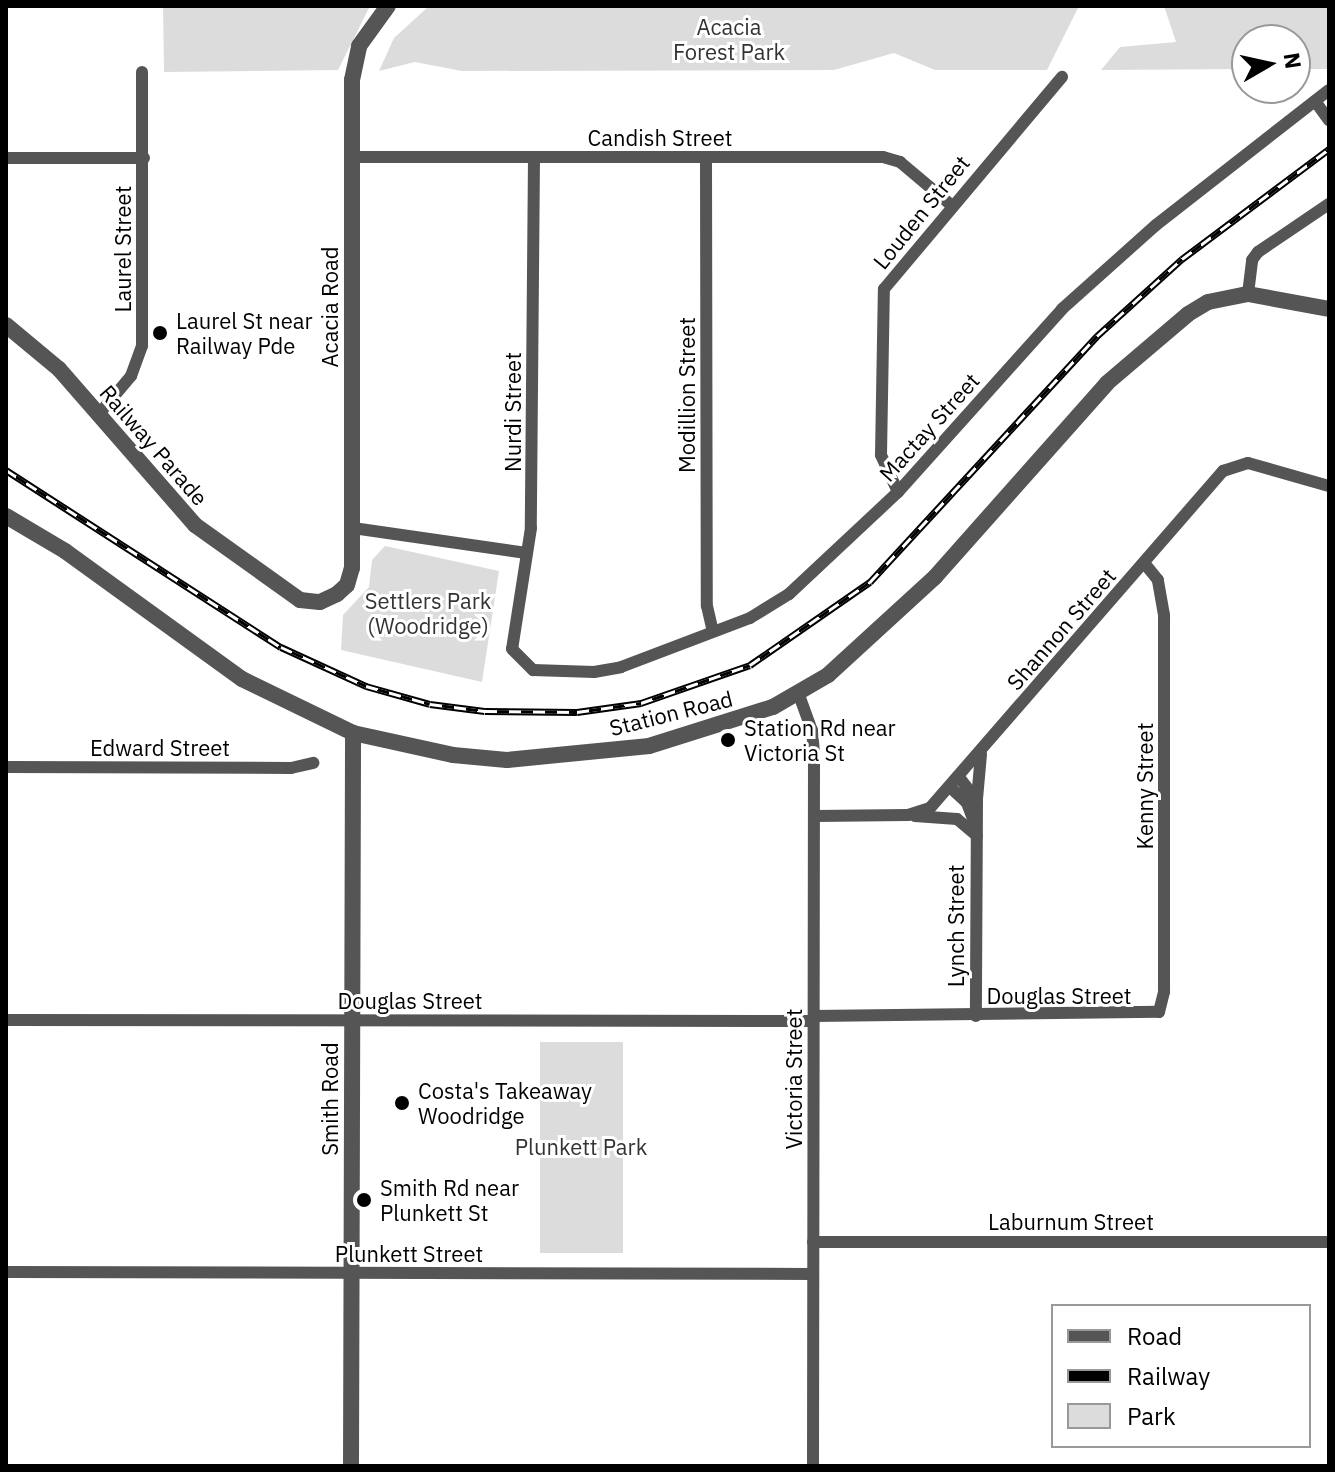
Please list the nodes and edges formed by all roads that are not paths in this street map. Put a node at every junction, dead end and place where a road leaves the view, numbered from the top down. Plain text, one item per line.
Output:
1 (388, 6) edge
2 (142, 72) dead end
3 (1062, 77) dead end
4 (1329, 90) edge
5 (1315, 101) junction
6 (1329, 120) edge
7 (352, 157) junction
8 (6, 158) edge
9 (144, 158) junction
10 (534, 158) junction
11 (706, 158) junction
12 (1329, 204) edge
13 (951, 205) junction
14 (1248, 294) junction
15 (1329, 309) edge
16 (6, 325) edge
17 (99, 414) junction
18 (1329, 486) edge
19 (898, 492) junction
20 (6, 516) edge
21 (353, 528) junction
22 (526, 553) junction
23 (1145, 564) junction
24 (320, 602) joint
25 (713, 631) junction
26 (521, 662) joint
27 (799, 695) junction
28 (353, 733) junction
29 (984, 747) junction
30 (313, 763) dead end
31 (6, 767) edge
32 (954, 782) junction
33 (977, 801) junction
34 (908, 815) junction
35 (815, 816) junction
36 (977, 834) junction
37 (1159, 1012) joint
38 (976, 1016) junction
39 (814, 1018) junction
40 (6, 1020) edge
41 (352, 1021) junction
42 (813, 1242) junction
43 (1329, 1242) edge
44 (6, 1272) edge
45 (352, 1274) junction
46 (813, 1274) junction
47 (351, 1466) edge
48 (813, 1466) edge

1 - 7 street, Acacia Road
2 - 9 street, Laurel Street
3 - 13 street, Louden Street
4 - 5 street, Mactay Street
5 - 6 street
5 - 19 street, Mactay Street
7 - 10 street, Candish Street
7 - 21 street, Acacia Road
8 - 9 street
9 - 17 street, Laurel Street
10 - 11 street, Candish Street
10 - 22 street, Nurdi Street
11 - 13 street, Candish Street
11 - 25 street, Modillion Street
12 - 14 street
13 - 19 street, Louden Street
14 - 15 street
14 - 27 street, Station Road
16 - 17 street, Railway Parade
17 - 24 street, Railway Parade
18 - 23 street, Shannon Street
19 - 25 street, Mactay Street
20 - 28 street, Station Road
21 - 22 street
21 - 24 street, Acacia Road
22 - 26 street, Nurdi Street
23 - 29 street, Shannon Street
23 - 37 street, Kenny Street
25 - 26 street, Mactay Street
27 - 28 street, Station Road
27 - 35 street, Victoria Street
28 - 41 street, Smith Road
29 - 32 street, Shannon Street
29 - 33 street, Lynch Street
30 - 31 street, Edward Street
32 - 33 street
32 - 34 street, Shannon Street
32 - 36 street, Lynch Street
33 - 36 street, Lynch Street
34 - 35 street, Shannon Street
34 - 36 street, Lynch Street
35 - 39 street, Victoria Street
36 - 38 street, Lynch Street
37 - 38 street, Douglas Street
38 - 39 street, Douglas Street
39 - 41 street, Douglas Street
39 - 42 street, Victoria Street
40 - 41 street, Douglas Street
41 - 45 street, Smith Road
42 - 43 street, Laburnum Street
42 - 46 street, Victoria Street
44 - 45 street, Plunkett Street
45 - 46 street, Plunkett Street
45 - 47 street, Smith Road
46 - 48 street, Victoria Street

